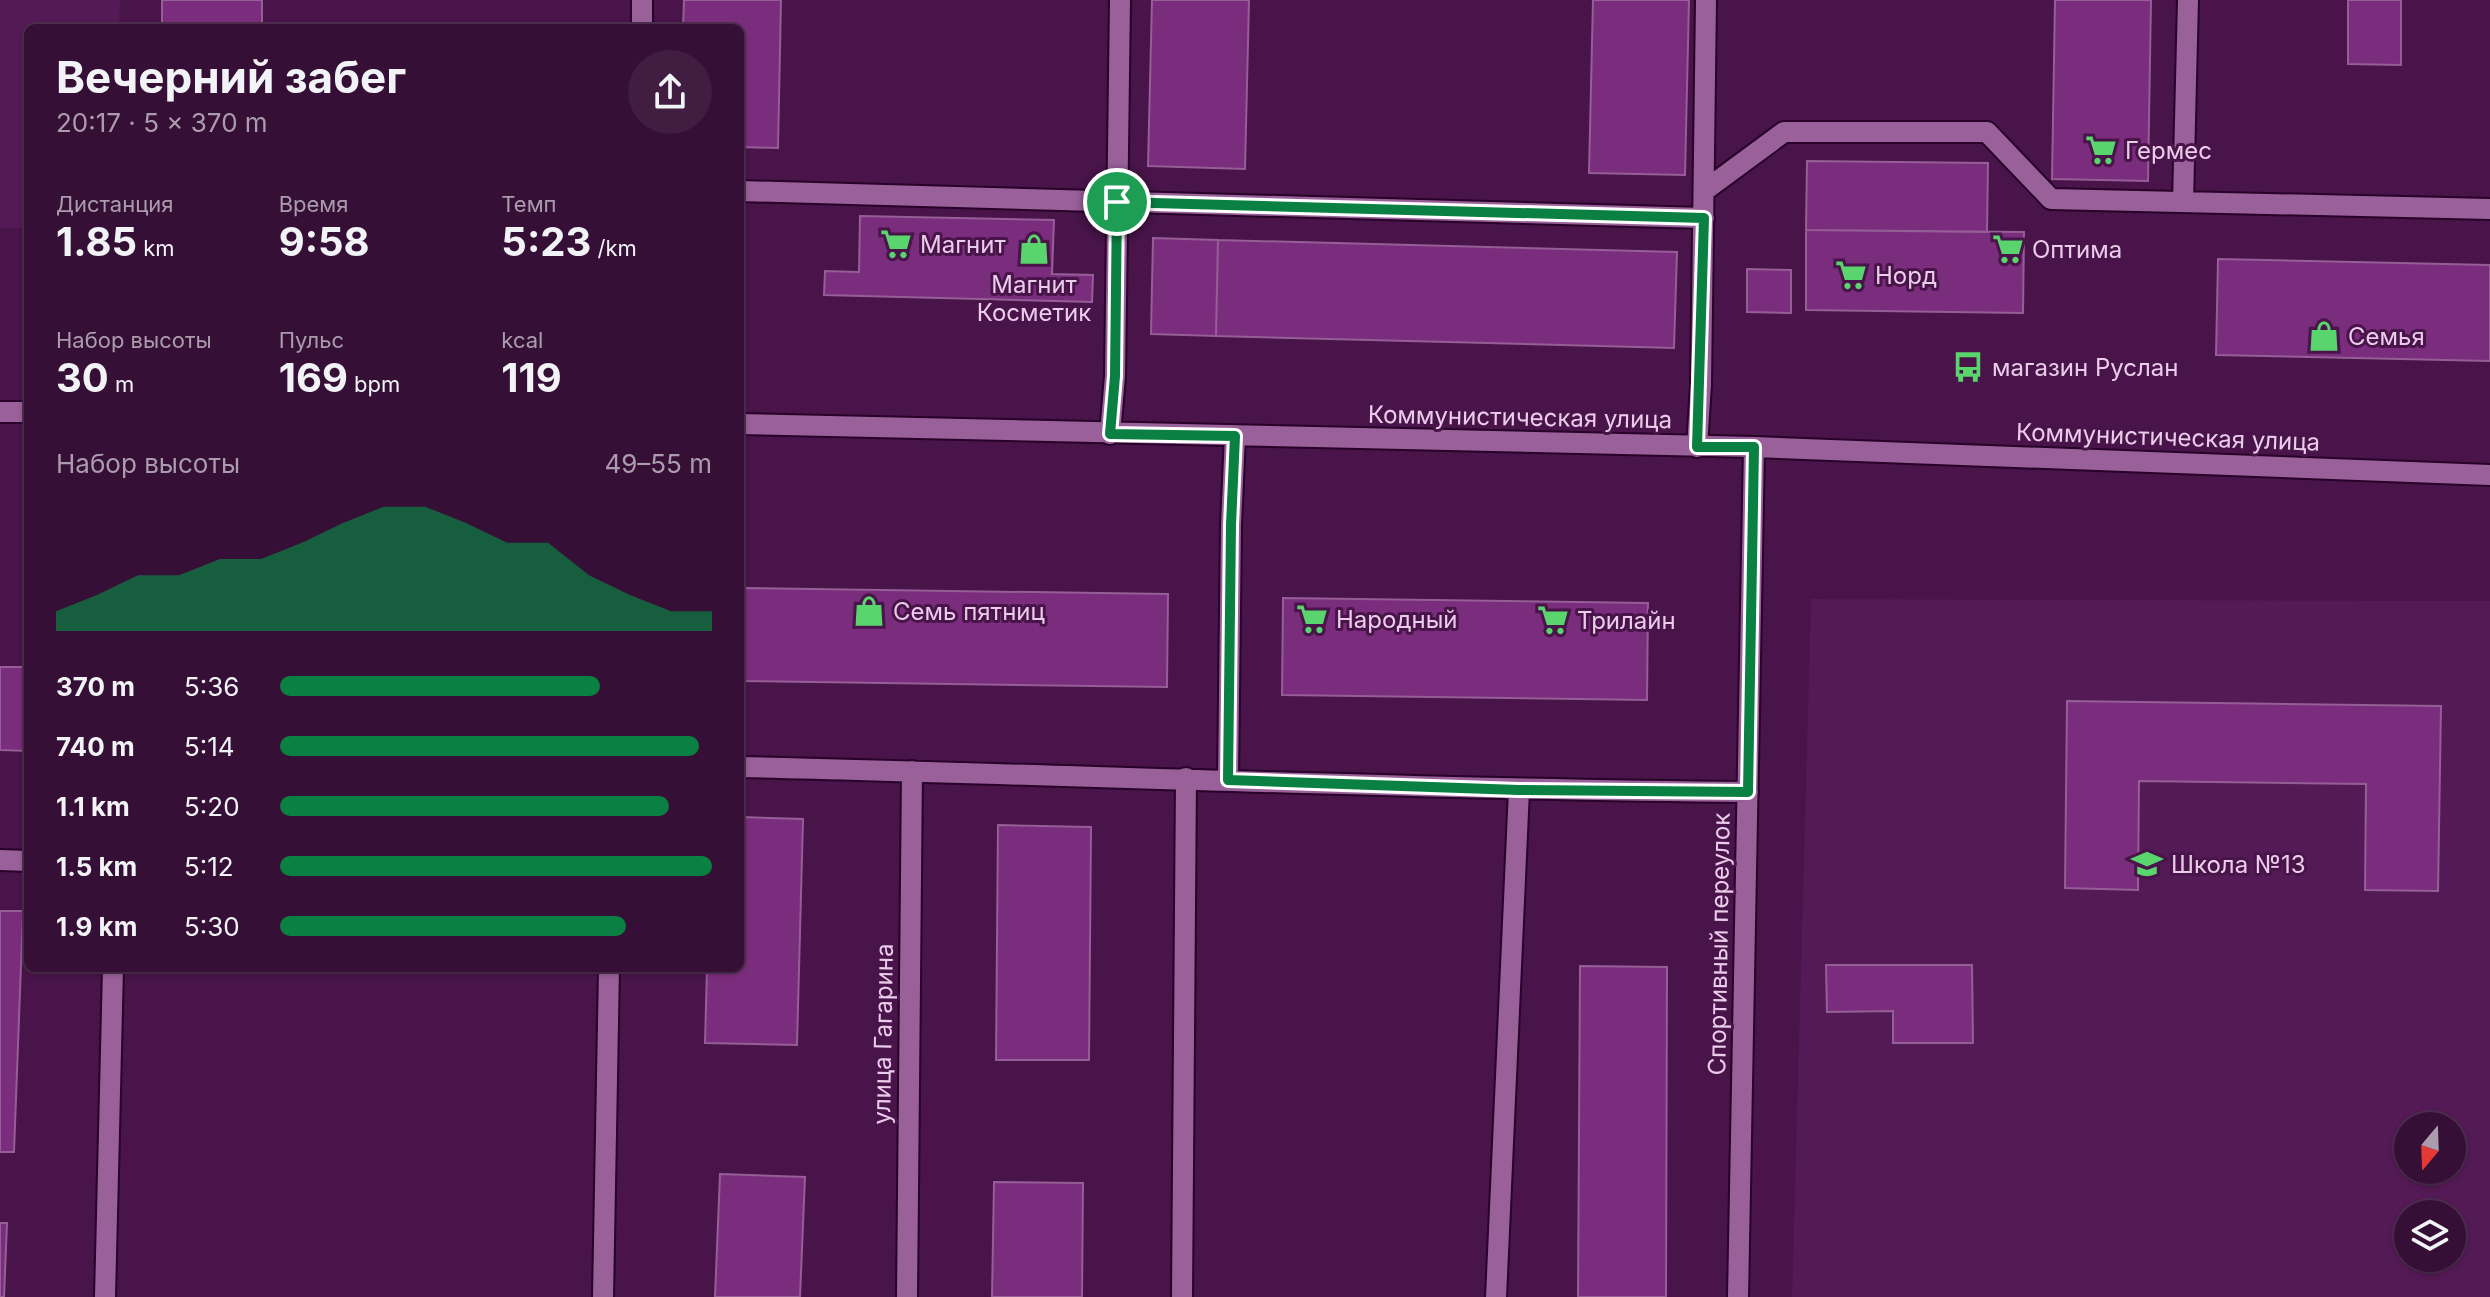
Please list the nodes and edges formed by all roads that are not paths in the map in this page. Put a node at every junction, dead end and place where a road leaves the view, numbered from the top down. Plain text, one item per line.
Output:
1 (642, 0) edge
2 (1120, 0) edge
3 (1706, 0) edge
4 (2188, 0) edge
5 (642, 24) edge
6 (744, 191) edge
7 (1704, 191) junction
8 (1117, 202) junction
9 (2183, 202) junction
10 (2490, 209) edge
11 (1704, 218) junction
12 (0, 412) edge
13 (24, 412) edge
14 (744, 424) edge
15 (1110, 434) junction
16 (1235, 436) junction
17 (1697, 447) junction
18 (1754, 447) junction
19 (2490, 475) edge
20 (744, 767) edge
21 (912, 771) junction
22 (1186, 778) junction
23 (1228, 780) junction
24 (1519, 790) junction
25 (1748, 792) junction
26 (0, 860) edge
27 (24, 861) edge
28 (113, 972) edge
29 (609, 972) edge
30 (105, 1297) edge
31 (603, 1297) edge
32 (907, 1297) edge
33 (1182, 1297) edge
34 (1496, 1297) edge
35 (1738, 1297) edge

1 - 5 street
2 - 8 street
3 - 7 street
4 - 9 street
6 - 8 street
7 - 9 street
7 - 11 street
8 - 11 street
8 - 15 street
9 - 10 street
11 - 17 street
12 - 13 street
14 - 15 street, Коммунистическая улица
15 - 16 street, Коммунистическая улица
16 - 17 street, Коммунистическая улица
16 - 23 street
17 - 18 street, Коммунистическая улица
18 - 19 street, Коммунистическая улица
18 - 25 street, Спортивный переулок
20 - 21 street
21 - 22 street
21 - 32 street, улица Гагарина
22 - 23 street
22 - 33 street
23 - 24 street
24 - 25 street
24 - 34 street
25 - 35 street, Спортивный переулок
26 - 27 street
28 - 30 street
29 - 31 street

